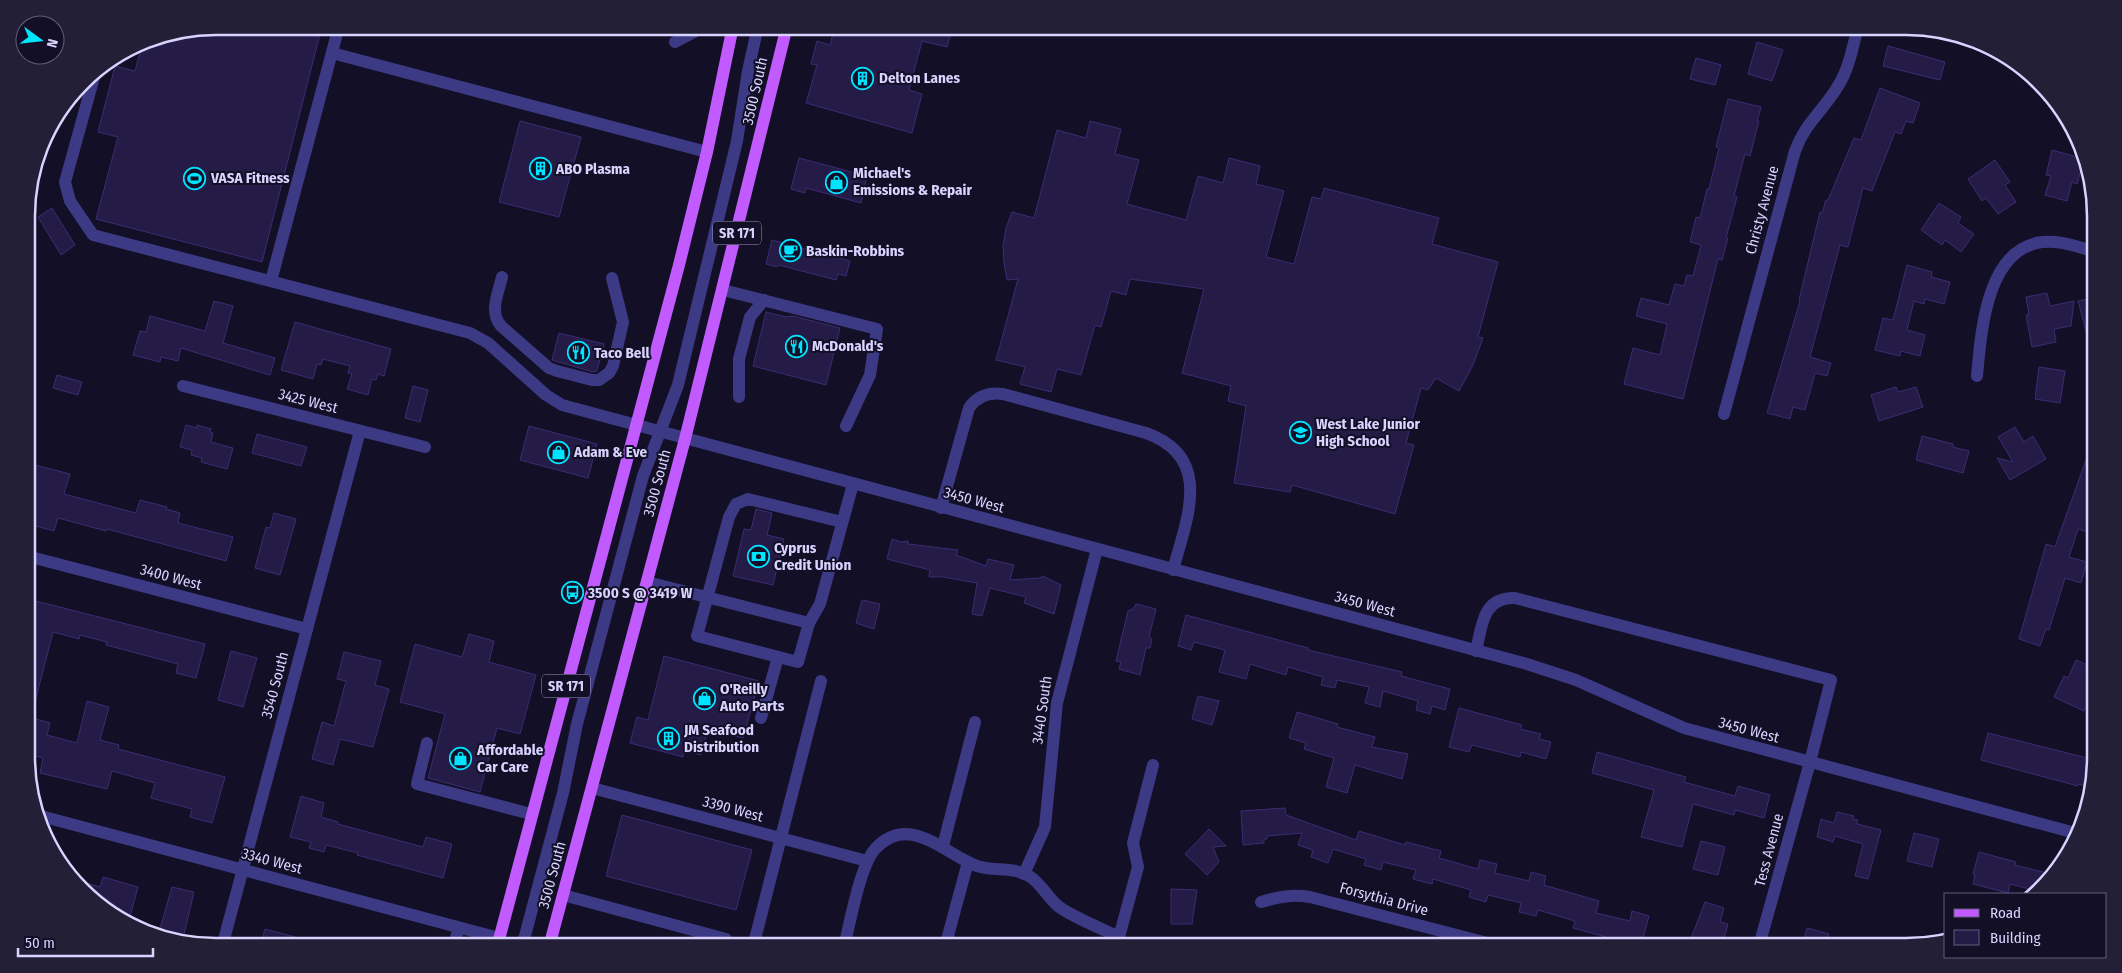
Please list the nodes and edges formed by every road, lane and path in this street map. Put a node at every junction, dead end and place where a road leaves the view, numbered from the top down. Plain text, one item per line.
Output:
1 (337, 35) edge
2 (688, 35) edge
3 (731, 35) edge
4 (756, 35) edge
5 (785, 35) edge
6 (1856, 35) edge
7 (675, 42) dead end
8 (332, 53) junction
9 (92, 84) edge
10 (707, 152) junction
11 (2087, 249) edge
12 (502, 277) dead end
13 (612, 278) dead end
14 (271, 281) junction
15 (723, 290) junction
16 (764, 300) junction
17 (1977, 376) dead end
18 (183, 386) dead end
19 (739, 397) dead end
20 (1724, 414) dead end
21 (636, 426) junction
22 (846, 426) dead end
23 (360, 431) junction
24 (660, 432) junction
25 (685, 439) junction
26 (424, 447) dead end
27 (853, 484) junction
28 (941, 508) junction
29 (842, 522) junction
30 (1096, 549) junction
31 (35, 558) edge
32 (1173, 570) junction
33 (647, 582) junction
34 (707, 599) junction
35 (809, 623) junction
36 (307, 629) junction
37 (1476, 651) junction
38 (778, 657) junction
39 (821, 682) dead end
40 (761, 718) dead end
41 (975, 722) dead end
42 (427, 743) dead end
43 (1810, 762) junction
44 (1153, 765) dead end
45 (592, 788) junction
46 (531, 814) junction
47 (46, 817) edge
48 (2071, 832) edge
49 (781, 838) junction
50 (942, 846) junction
51 (867, 860) junction
52 (968, 862) junction
53 (243, 870) junction
54 (1024, 874) junction
55 (563, 895) junction
56 (1261, 902) dead end
57 (458, 928) junction
58 (224, 938) edge
59 (455, 938) edge
60 (487, 938) edge
61 (499, 938) edge
62 (524, 938) edge
63 (553, 938) edge
64 (719, 938) edge
65 (755, 938) edge
66 (846, 938) edge
67 (947, 938) edge
68 (1468, 938) edge
69 (1761, 938) edge

1 - 8 street
2 - 7 street
3 - 10 main road, SR 171
4 - 24 street
5 - 15 main road, 3500 South / SR 171
6 - 20 street, Christy Avenue
8 - 10 street
8 - 14 street
9 - 14 street, 3450 West
10 - 21 main road, SR 171
11 - 17 street
12 - 13 street
14 - 21 street, 3450 West
15 - 16 street
15 - 25 main road, 3500 South / SR 171
16 - 19 street
16 - 22 street
18 - 23 street, 3425 West
21 - 24 street, 3450 West
21 - 46 main road, SR 171
23 - 26 street, 3425 West
23 - 36 street, 3540 South
24 - 25 street, 3450 West
24 - 62 street
25 - 27 street, 3450 West
25 - 33 main road, 3500 South / SR 171
27 - 28 street, 3450 West
27 - 29 street
28 - 30 street, 3450 West
28 - 32 street
29 - 34 street
29 - 35 street
30 - 32 street, 3450 West
30 - 54 street, 3440 South
31 - 36 street, 3400 West
32 - 37 street, 3450 West
33 - 34 street
33 - 45 main road, 3500 South / SR 171
34 - 35 street
34 - 38 street
35 - 38 street
36 - 53 street, 3540 South
37 - 43 street, 3450 West
37 - 43 street, Tess Avenue
38 - 40 street
39 - 49 street
41 - 50 street
42 - 46 street
43 - 48 street, 3450 West
43 - 69 street, Tess Avenue
44 - 54 street
45 - 49 street, 3390 West
45 - 55 main road, 3500 South / SR 171
46 - 61 main road, SR 171
47 - 53 street, 3340 West
49 - 51 street, 3390 West
49 - 65 street
50 - 51 street
50 - 52 street
51 - 66 street
52 - 54 street
52 - 67 street
53 - 57 street, 3340 West
53 - 58 street, 3540 South
55 - 63 main road, 3500 South / SR 171
55 - 64 street
56 - 68 street, Forsythia Drive
57 - 59 street
57 - 60 street, 3340 West

